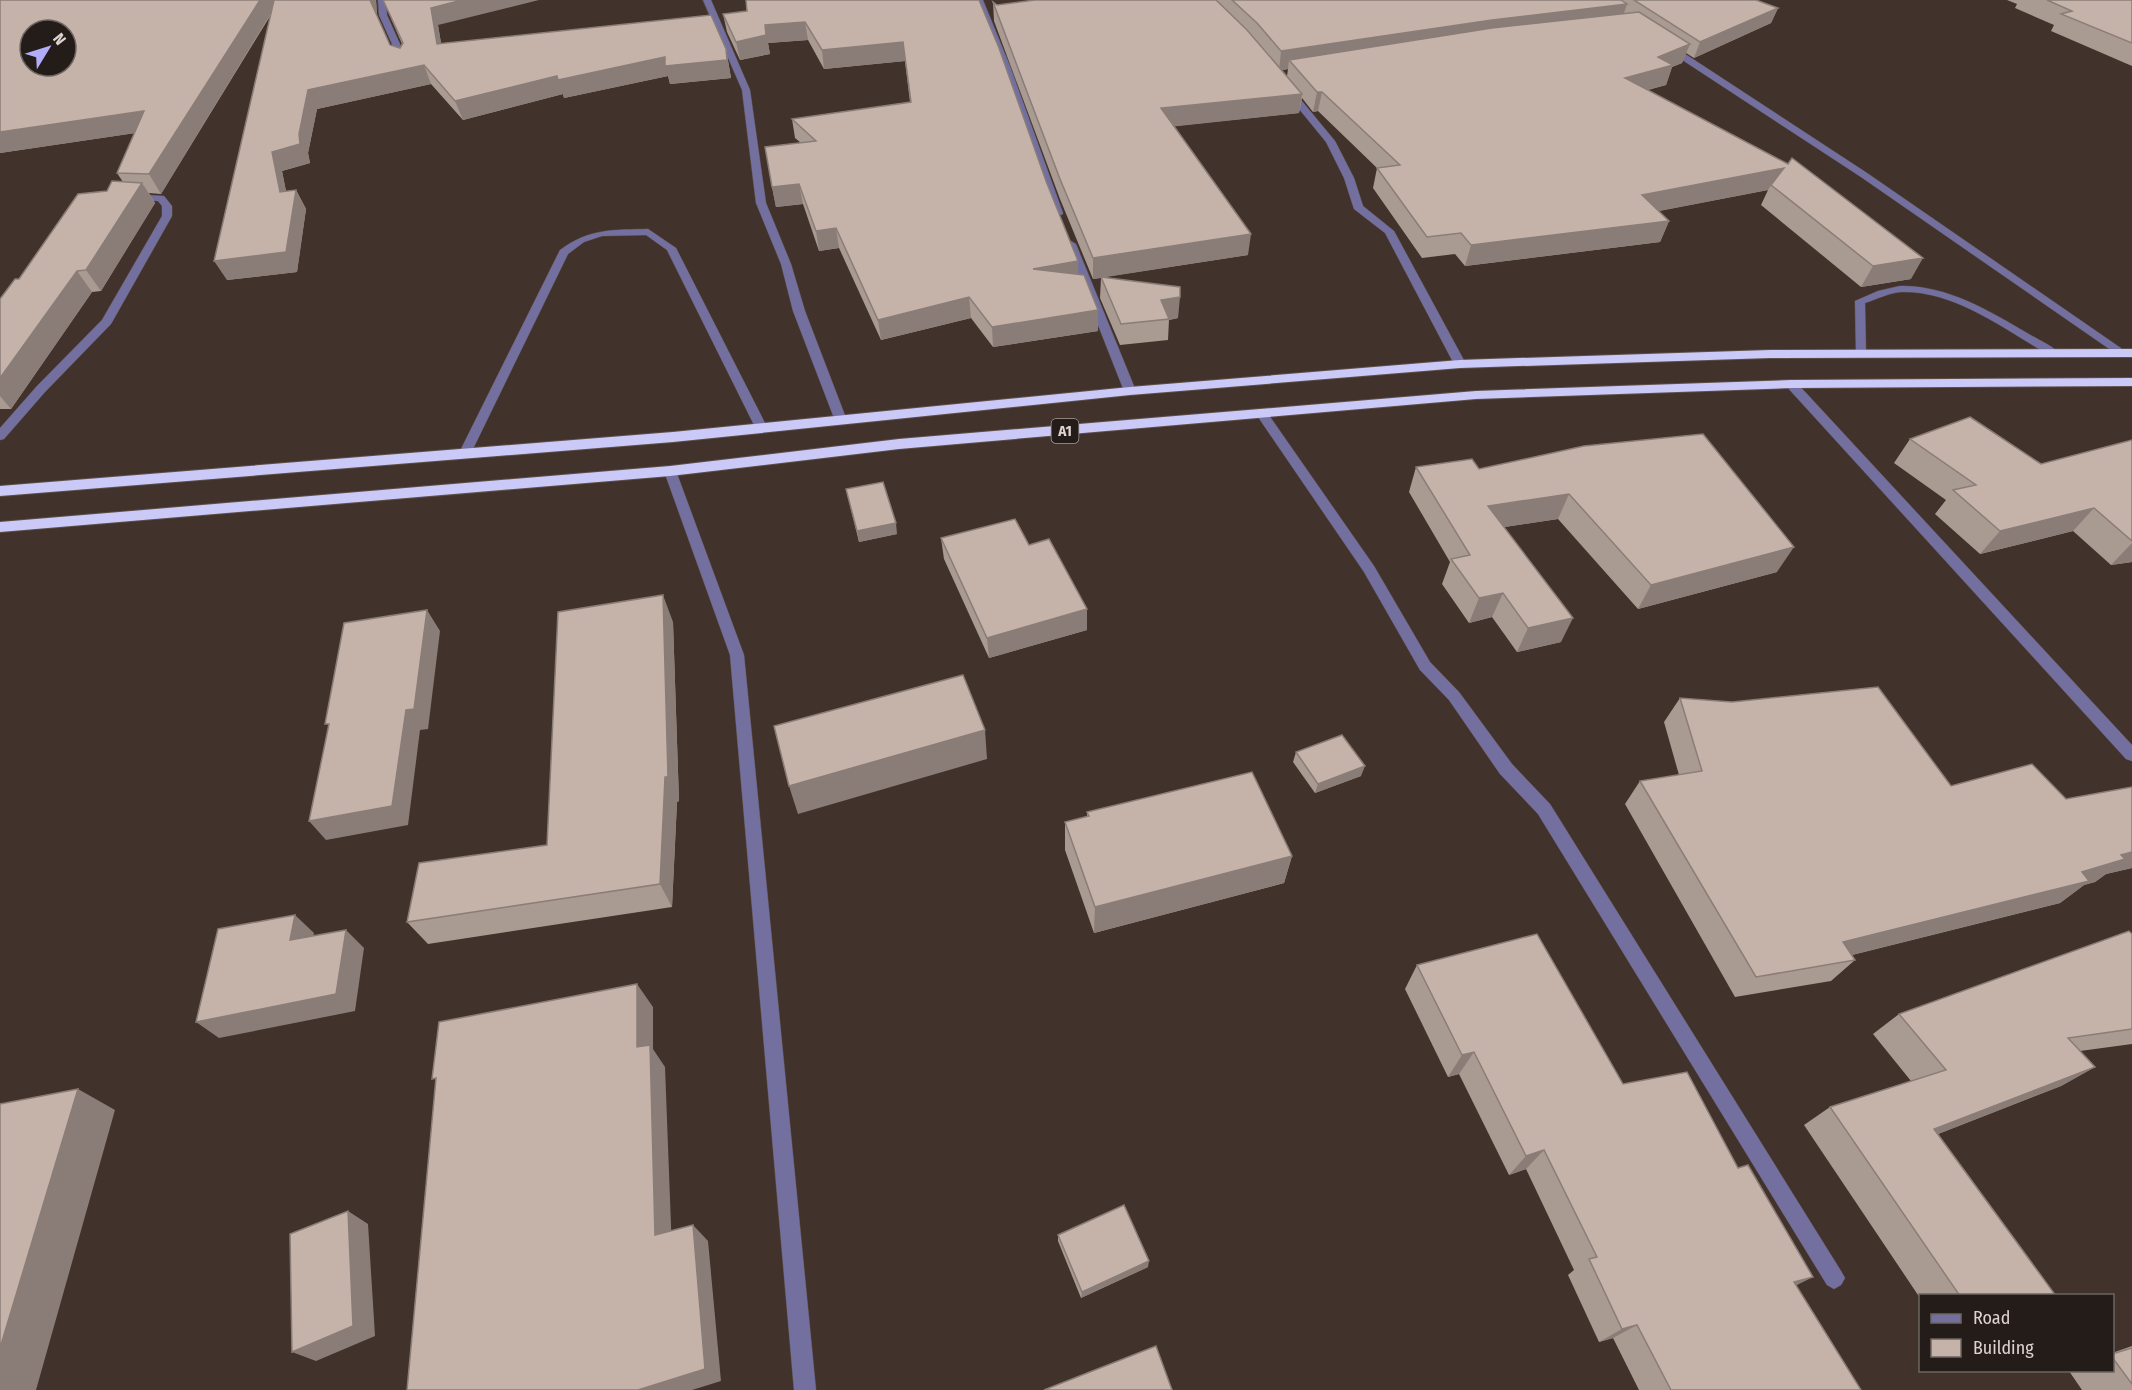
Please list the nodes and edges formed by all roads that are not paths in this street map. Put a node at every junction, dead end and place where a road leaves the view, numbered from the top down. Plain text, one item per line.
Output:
1 (382, 0) edge
2 (707, 0) edge
3 (979, 0) edge
4 (1656, 38) edge
5 (404, 62) edge
6 (1283, 84) edge
7 (113, 196) edge
8 (1061, 221) edge
9 (1066, 232) edge
10 (1860, 353) junction
11 (2053, 353) junction
12 (2127, 353) edge
13 (1460, 364) junction
14 (2132, 382) edge
15 (1791, 384) junction
16 (1130, 391) junction
17 (1262, 414) junction
18 (840, 418) junction
19 (761, 427) junction
20 (0, 436) edge
21 (465, 453) junction
22 (670, 471) junction
23 (0, 491) edge
24 (0, 527) edge
25 (2132, 755) edge
26 (1834, 1278) dead end
27 (805, 1390) edge

1 - 5 street
2 - 18 street
3 - 8 street
4 - 12 street
6 - 13 street
7 - 20 street
9 - 16 street
10 - 11 highway, A1
10 - 11 street
10 - 13 highway, A1
11 - 12 highway, A1
13 - 16 highway, A1
14 - 15 highway, A1
15 - 17 highway, A1
15 - 25 street
16 - 18 highway, A1
17 - 22 highway, A1
17 - 26 street
18 - 19 highway, A1
19 - 21 highway, A1
19 - 21 street
21 - 23 highway, A1
22 - 24 highway, A1
22 - 27 street

